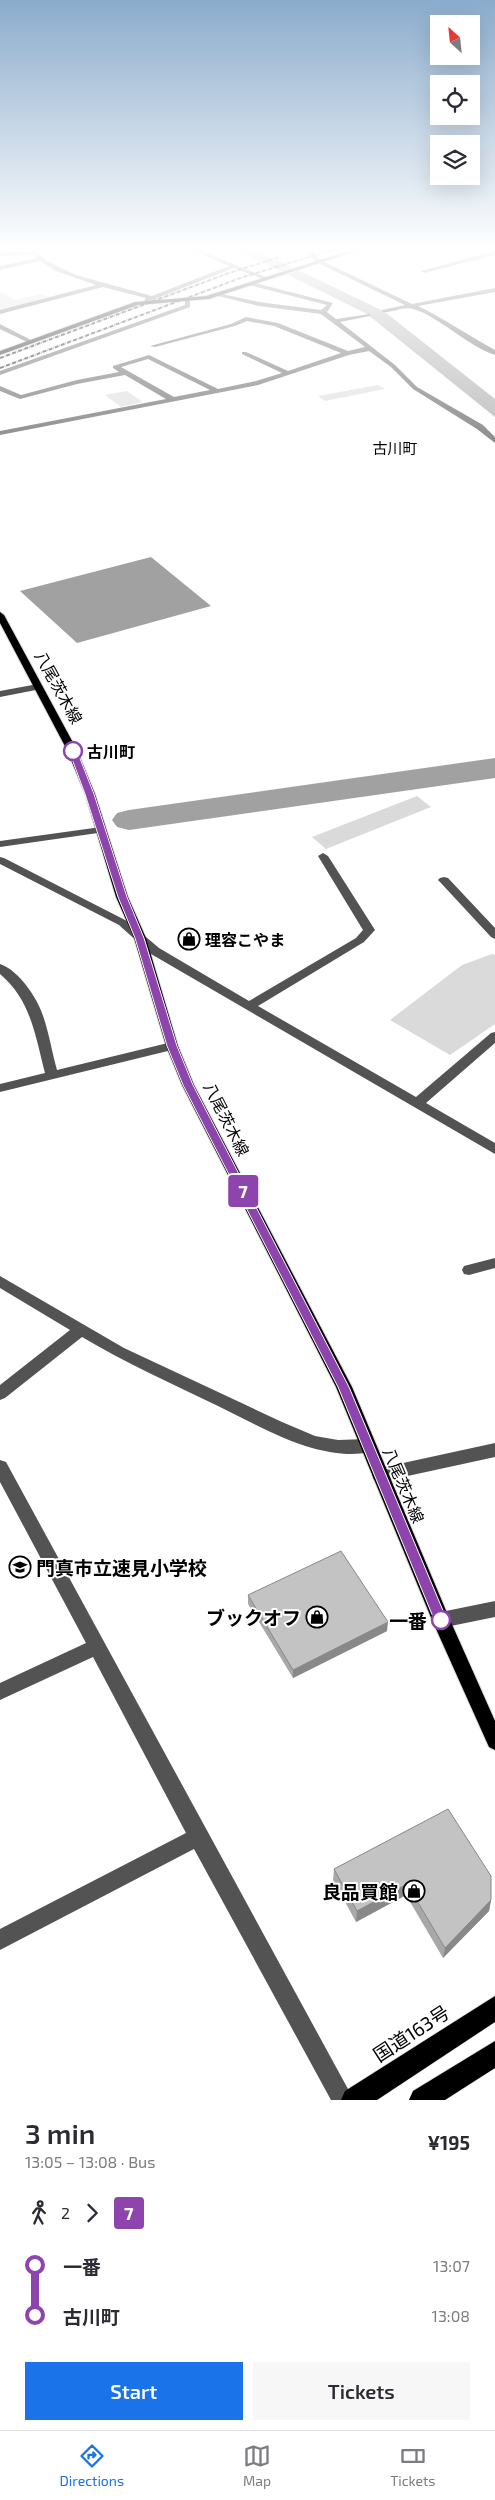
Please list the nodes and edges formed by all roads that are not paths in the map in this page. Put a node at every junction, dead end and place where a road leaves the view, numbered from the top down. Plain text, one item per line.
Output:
1 (25, 344) edge
2 (81, 344) edge
3 (161, 344) edge
4 (325, 344) edge
5 (366, 344) edge
6 (478, 344) edge
7 (495, 345) edge
8 (153, 346) dead end
9 (483, 347) junction
10 (371, 348) junction
11 (0, 353) edge
12 (347, 353) junction
13 (495, 353) edge
14 (244, 354) dead end
15 (0, 373) edge
16 (126, 373) junction
17 (288, 373) junction
18 (0, 388) edge
19 (215, 390) junction
20 (172, 399) junction
21 (0, 433) edge
22 (495, 441) edge
23 (1, 617) edge
24 (38, 687) junction
25 (0, 694) edge
26 (101, 830) junction
27 (0, 844) edge
28 (323, 856) dead end
29 (0, 860) edge
30 (444, 880) dead end
31 (495, 935) edge
32 (140, 938) junction
33 (0, 968) edge
34 (251, 1006) junction
35 (495, 1036) edge
36 (172, 1046) junction
37 (52, 1074) junction
38 (0, 1088) edge
39 (418, 1104) junction
40 (495, 1149) edge
41 (495, 1263) edge
42 (469, 1270) dead end
43 (0, 1282) edge
44 (80, 1330) junction
45 (0, 1394) edge
46 (367, 1446) junction
47 (495, 1450) edge
48 (0, 1467) edge
49 (380, 1475) junction
50 (495, 1609) edge
51 (441, 1620) junction
52 (98, 1646) junction
53 (0, 1692) edge
54 (495, 1741) edge
55 (197, 1837) junction
56 (0, 1940) edge
57 (495, 2008) edge
58 (495, 2053) edge
59 (343, 2100) edge
60 (354, 2100) edge
61 (422, 2100) edge

1 - 11 main road
2 - 15 street
3 - 8 street
4 - 12 street
5 - 10 street
6 - 9 street
7 - 9 street
9 - 13 street
10 - 12 street
10 - 22 street
12 - 17 street
14 - 17 street
16 - 18 street
16 - 19 street
16 - 20 street
17 - 19 street
19 - 20 street
20 - 21 street
23 - 24 main road, 八尾茨木線
24 - 25 street
24 - 26 main road, 八尾茨木線
26 - 27 street
26 - 32 main road, 八尾茨木線
28 - 34 street
29 - 32 street
30 - 31 street
32 - 34 street
32 - 36 main road, 八尾茨木線
33 - 37 street
34 - 39 street
35 - 39 street
36 - 37 street
36 - 46 main road, 八尾茨木線
37 - 38 street
39 - 40 street
41 - 42 street
43 - 44 street
44 - 45 street
44 - 46 street
46 - 49 main road, 八尾茨木線
47 - 49 street
48 - 52 street
49 - 51 main road, 八尾茨木線
50 - 51 street
51 - 54 main road, 八尾茨木線
52 - 53 street
52 - 55 street
55 - 56 street
55 - 59 street
57 - 60 highway, 国道163号
58 - 61 highway

